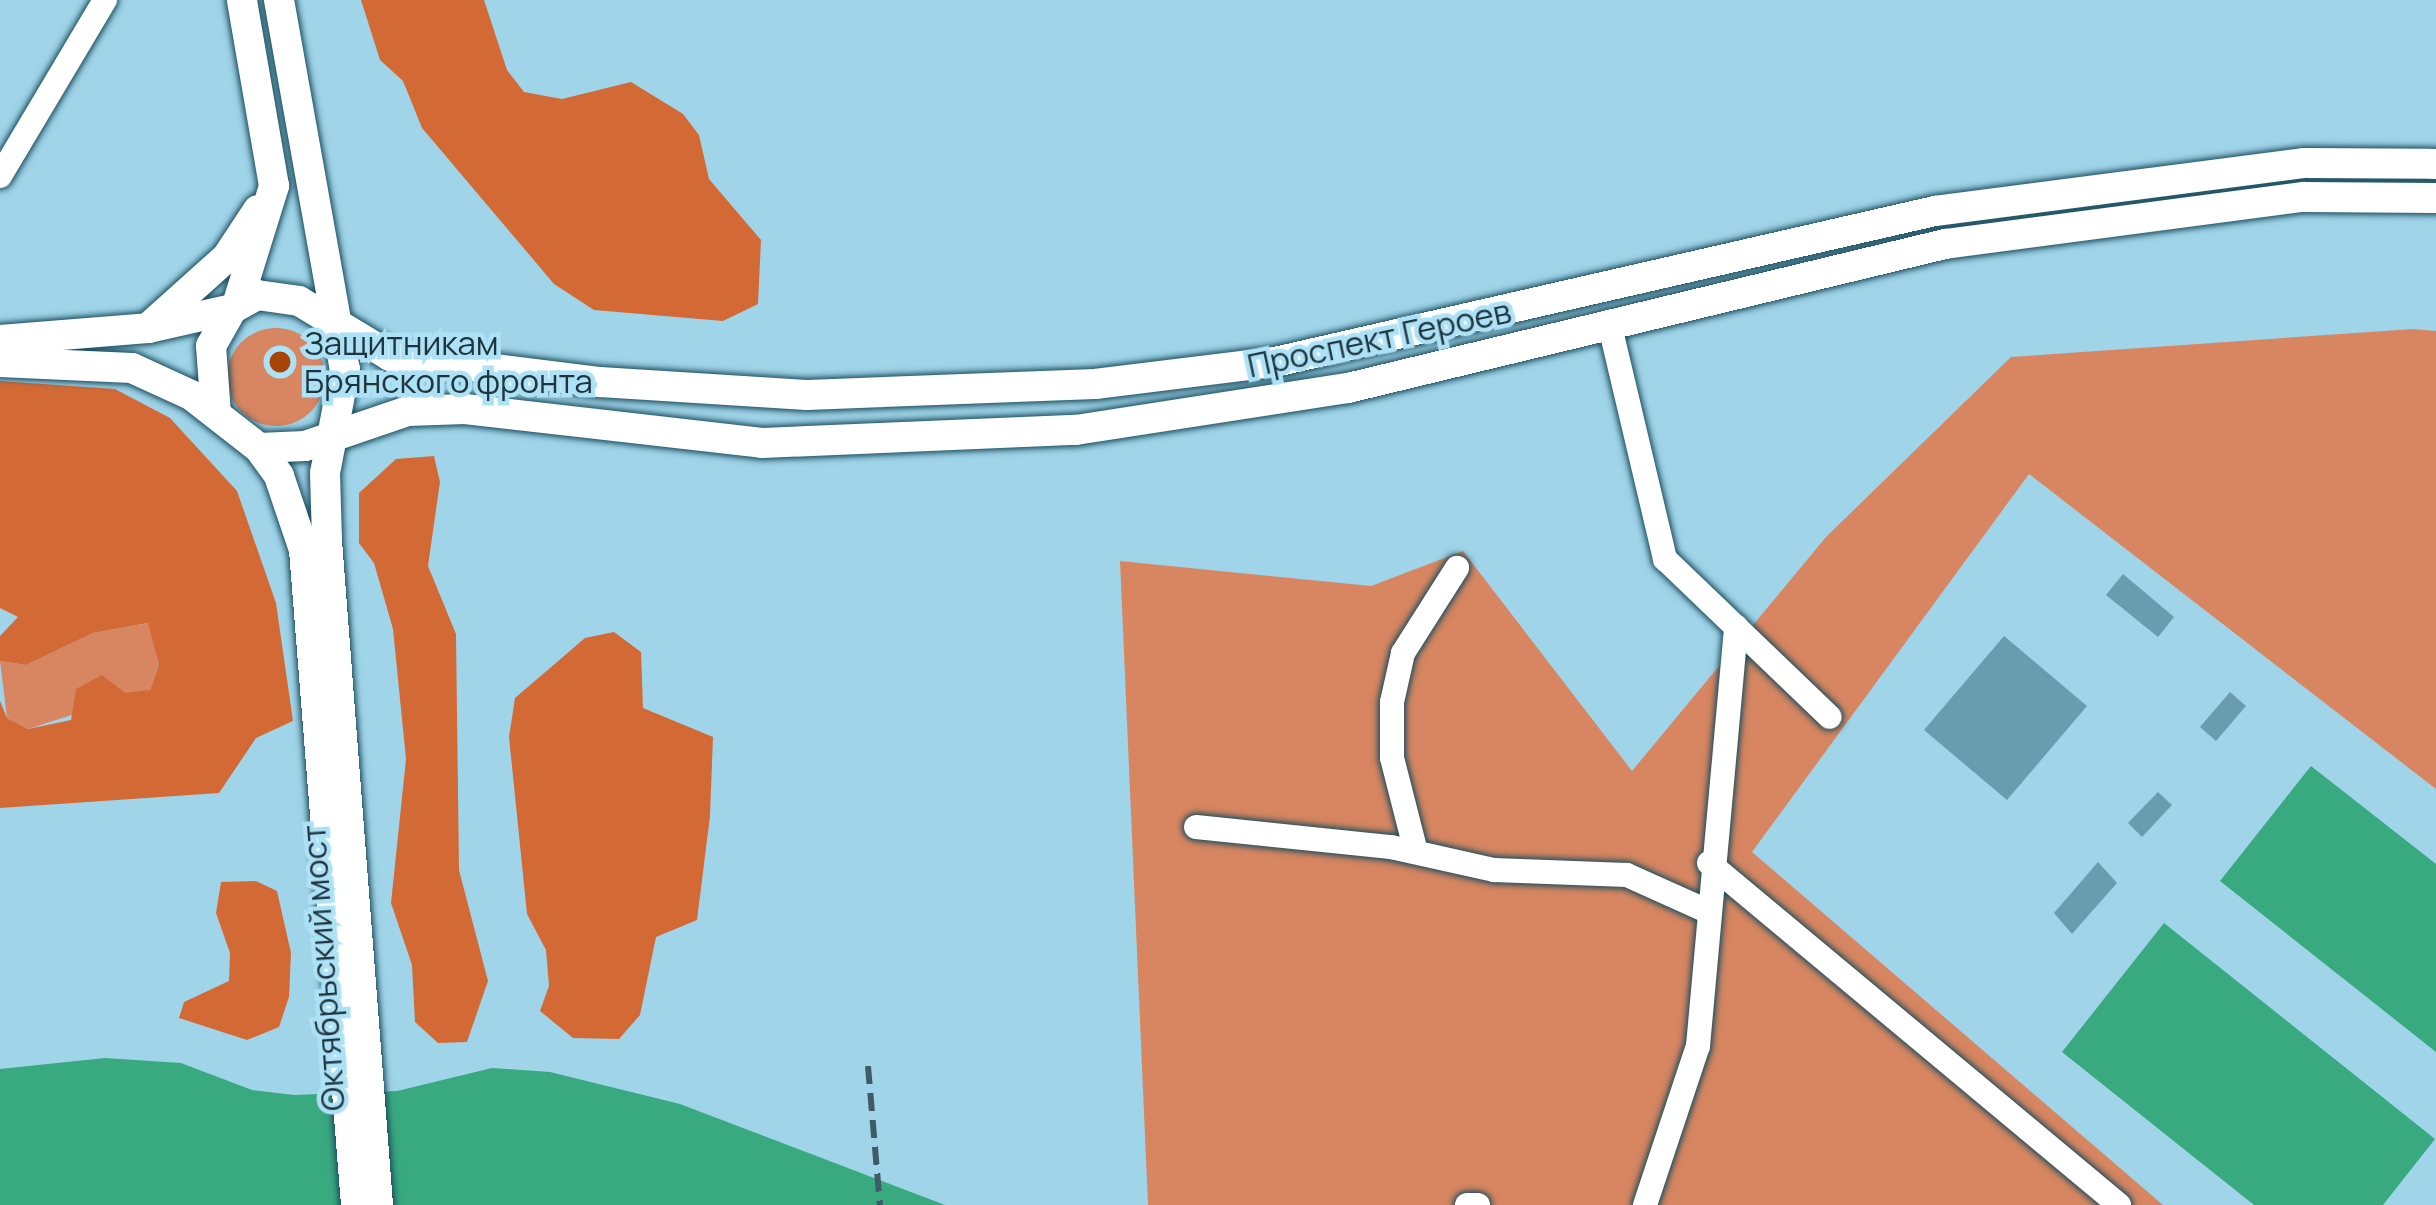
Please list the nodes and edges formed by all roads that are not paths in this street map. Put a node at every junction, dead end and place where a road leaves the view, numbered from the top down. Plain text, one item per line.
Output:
1 (105, 0) edge
2 (242, 0) edge
3 (279, 0) edge
4 (264, 105) junction
5 (2436, 164) edge
6 (0, 176) edge
7 (2436, 198) edge
8 (235, 307) junction
9 (1609, 322) junction
10 (335, 324) junction
11 (148, 328) junction
12 (0, 340) edge
13 (0, 362) edge
14 (216, 414) junction
15 (332, 434) junction
16 (259, 448) junction
17 (1457, 568) dead end
18 (1736, 627) junction
19 (1830, 717) dead end
20 (329, 727) junction
21 (1196, 827) dead end
22 (1416, 853) junction
23 (1708, 863) junction
24 (1708, 911) junction
25 (356, 1205) edge
26 (377, 1205) edge
27 (1467, 1205) edge
28 (1478, 1205) edge
29 (1645, 1205) edge
30 (2119, 1205) edge

1 - 6 street
2 - 4 main road
3 - 10 main road
4 - 8 main road
4 - 11 main road
5 - 10 main road, Проспект Героев
7 - 9 main road, Проспект Героев
8 - 10 main road
8 - 11 main road
8 - 14 main road
9 - 15 main road, Проспект Героев
9 - 18 street
10 - 15 main road
11 - 12 main road
13 - 14 main road
14 - 16 main road
15 - 16 main road
15 - 20 main road
16 - 20 main road
17 - 22 street
18 - 19 street
18 - 23 street
20 - 25 main road, Октябрьский мост
20 - 26 main road, Октябрьский мост
21 - 22 street
22 - 24 street
23 - 24 street
23 - 30 street
24 - 29 street
27 - 28 street

